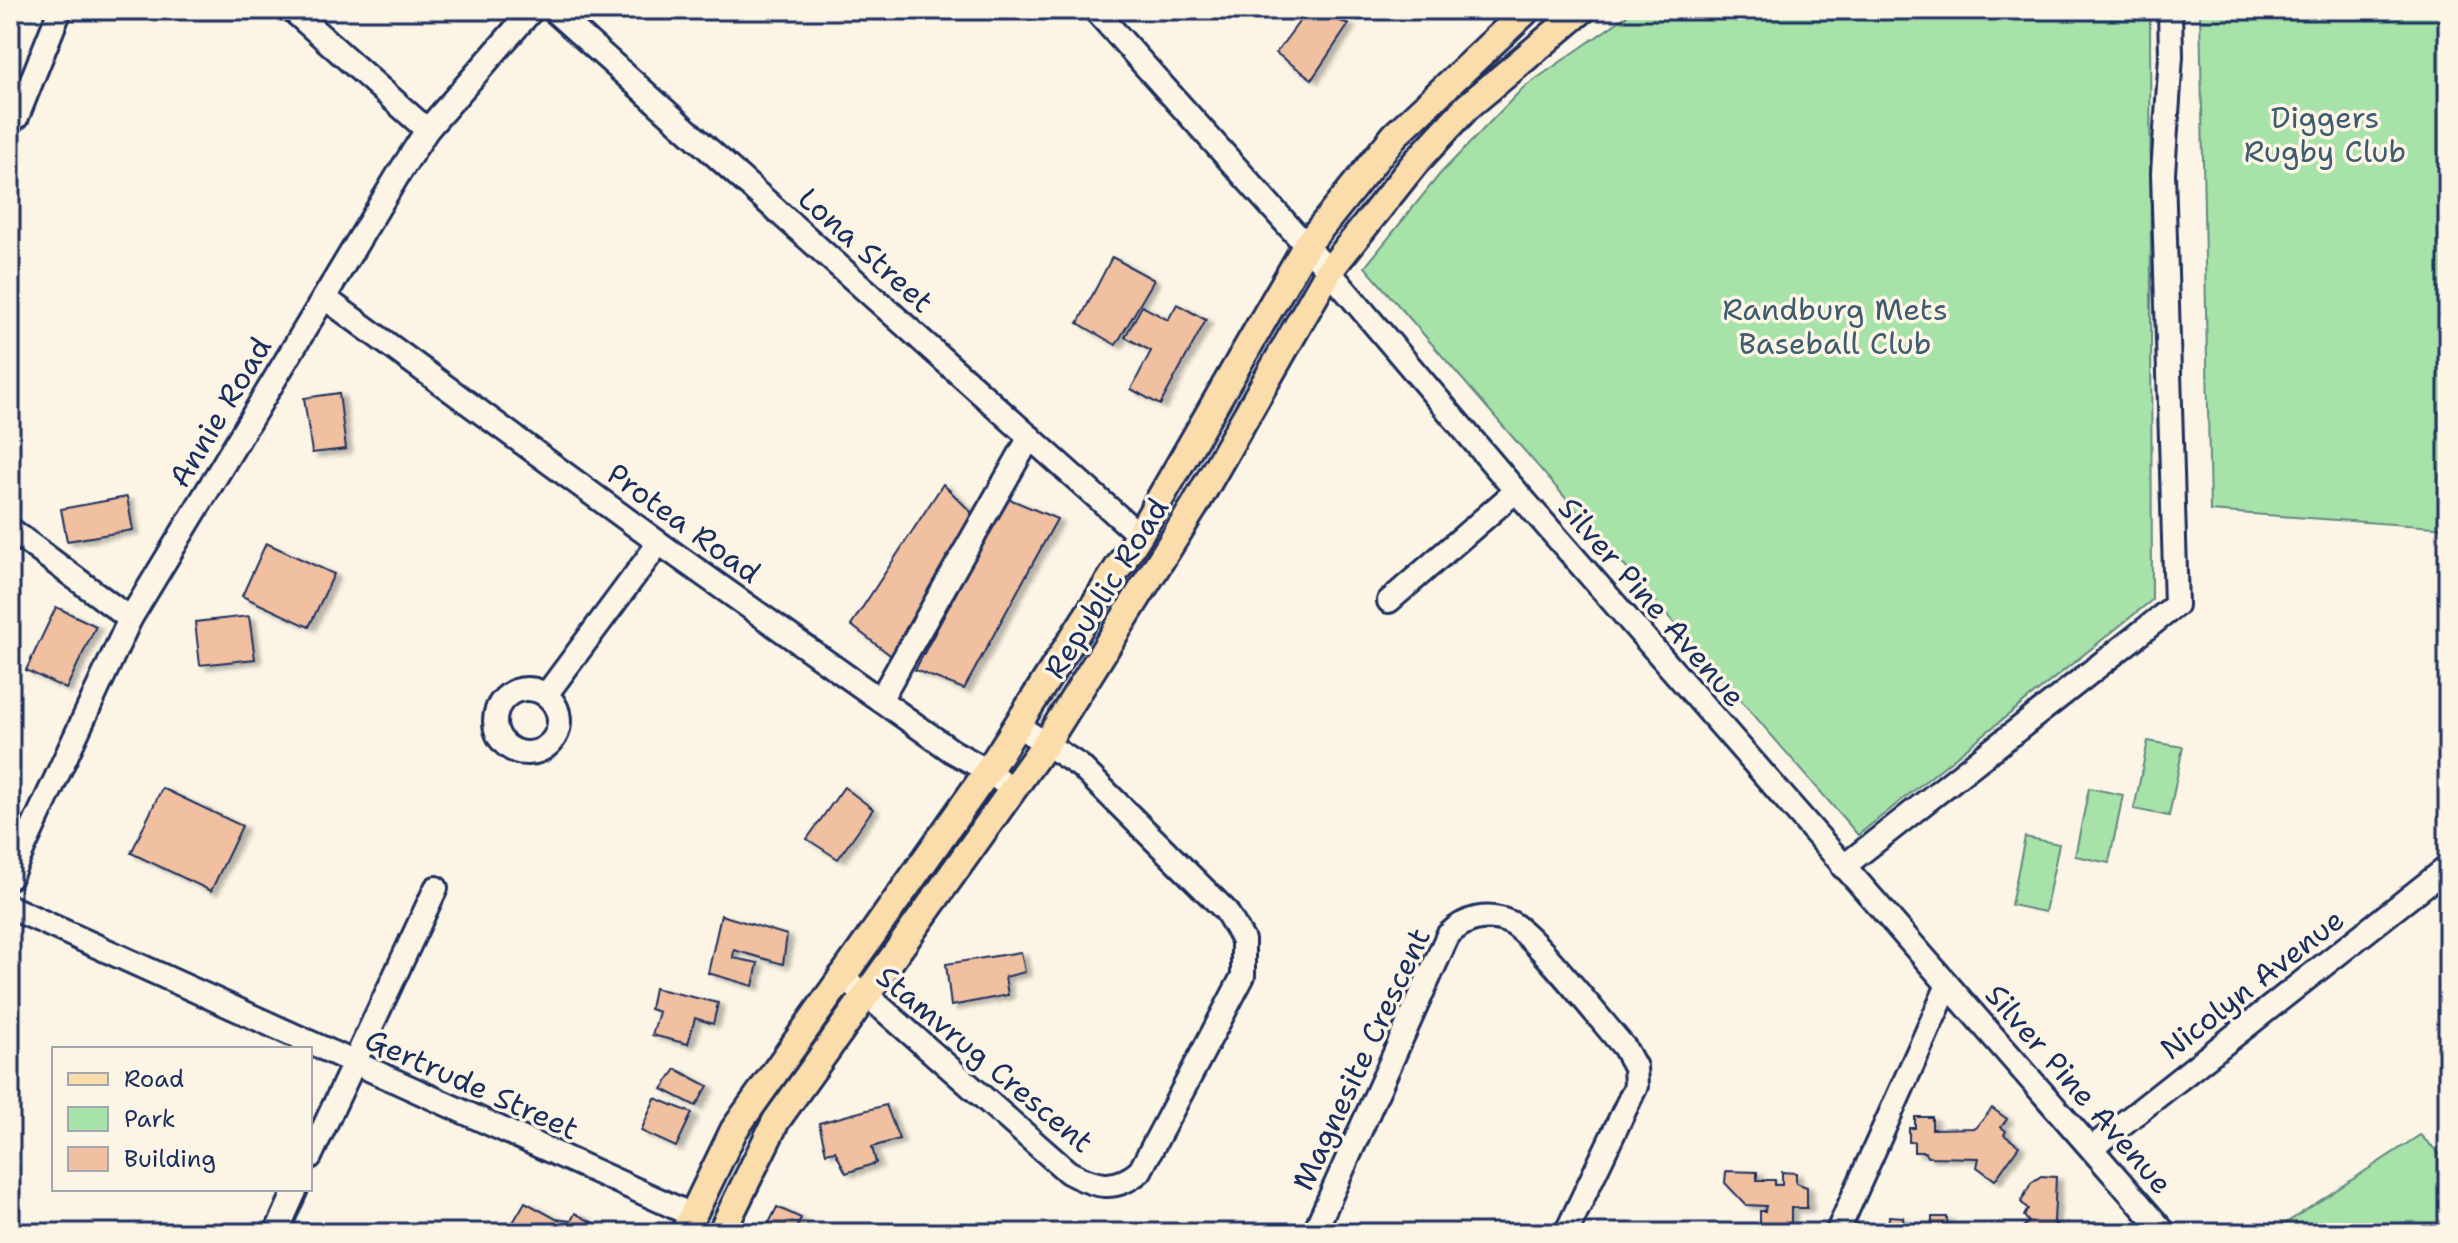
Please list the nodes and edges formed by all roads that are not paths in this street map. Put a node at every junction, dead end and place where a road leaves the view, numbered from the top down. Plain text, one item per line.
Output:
1 (60, 10) edge
2 (292, 10) edge
3 (532, 10) edge
4 (553, 10) edge
5 (1095, 10) edge
6 (1527, 10) edge
7 (1582, 10) edge
8 (2170, 10) edge
9 (17, 117) dead end
10 (427, 130) junction
11 (1306, 246) junction
12 (1329, 271) junction
13 (325, 298) junction
14 (1030, 437) junction
15 (1516, 491) junction
16 (10, 529) edge
17 (1139, 535) junction
18 (659, 543) junction
19 (1389, 601) dead end
20 (130, 619) junction
21 (546, 695) dead end
22 (880, 700) junction
23 (1017, 725) junction
24 (1046, 743) junction
25 (988, 771) junction
26 (1013, 790) junction
27 (1843, 867) junction
28 (2448, 867) edge
29 (10, 877) edge
30 (436, 888) dead end
31 (10, 907) edge
32 (840, 976) junction
33 (1948, 985) junction
34 (868, 996) junction
35 (352, 1063) junction
36 (2092, 1148) junction
37 (312, 1153) edge
38 (295, 1191) edge
39 (688, 1224) edge
40 (276, 1233) edge
41 (721, 1233) edge
42 (1314, 1233) edge
43 (1566, 1233) edge
44 (1837, 1233) edge
45 (2165, 1233) edge

1 - 9 street
2 - 10 street
3 - 10 street, Annie Road
4 - 14 street, Lona Street
5 - 11 street, Silver Pine Avenue
6 - 11 main road, Republic Road
7 - 12 main road, Republic Road
8 - 27 street
10 - 13 street, Annie Road
11 - 12 street, Silver Pine Avenue
11 - 17 main road, Republic Road
12 - 15 street, Silver Pine Avenue
12 - 24 main road, Republic Road
13 - 18 street, Protea Road
13 - 20 street, Annie Road
14 - 17 street, Lona Street
14 - 22 street
15 - 19 street
15 - 27 street, Silver Pine Avenue
16 - 20 street
17 - 23 main road, Republic Road
18 - 21 street
18 - 22 street, Protea Road
20 - 29 street, Annie Road
22 - 25 street, Protea Road
23 - 24 street, Stamvrug Crescent
23 - 25 main road, Republic Road
24 - 26 main road, Republic Road
24 - 34 street, Stamvrug Crescent
25 - 26 street, Protea Road
25 - 32 main road, Republic Road
26 - 34 main road, Republic Road
27 - 33 street, Silver Pine Avenue
28 - 36 street, Nicolyn Avenue
30 - 35 street
31 - 35 street, Gertrude Street
32 - 34 street, Stamvrug Crescent
32 - 39 main road, Republic Road
33 - 36 street, Silver Pine Avenue
33 - 44 street
34 - 41 main road, Republic Road
35 - 37 street
35 - 39 street, Gertrude Street
36 - 45 street, Silver Pine Avenue
38 - 40 street
42 - 43 street, Magnesite Crescent

